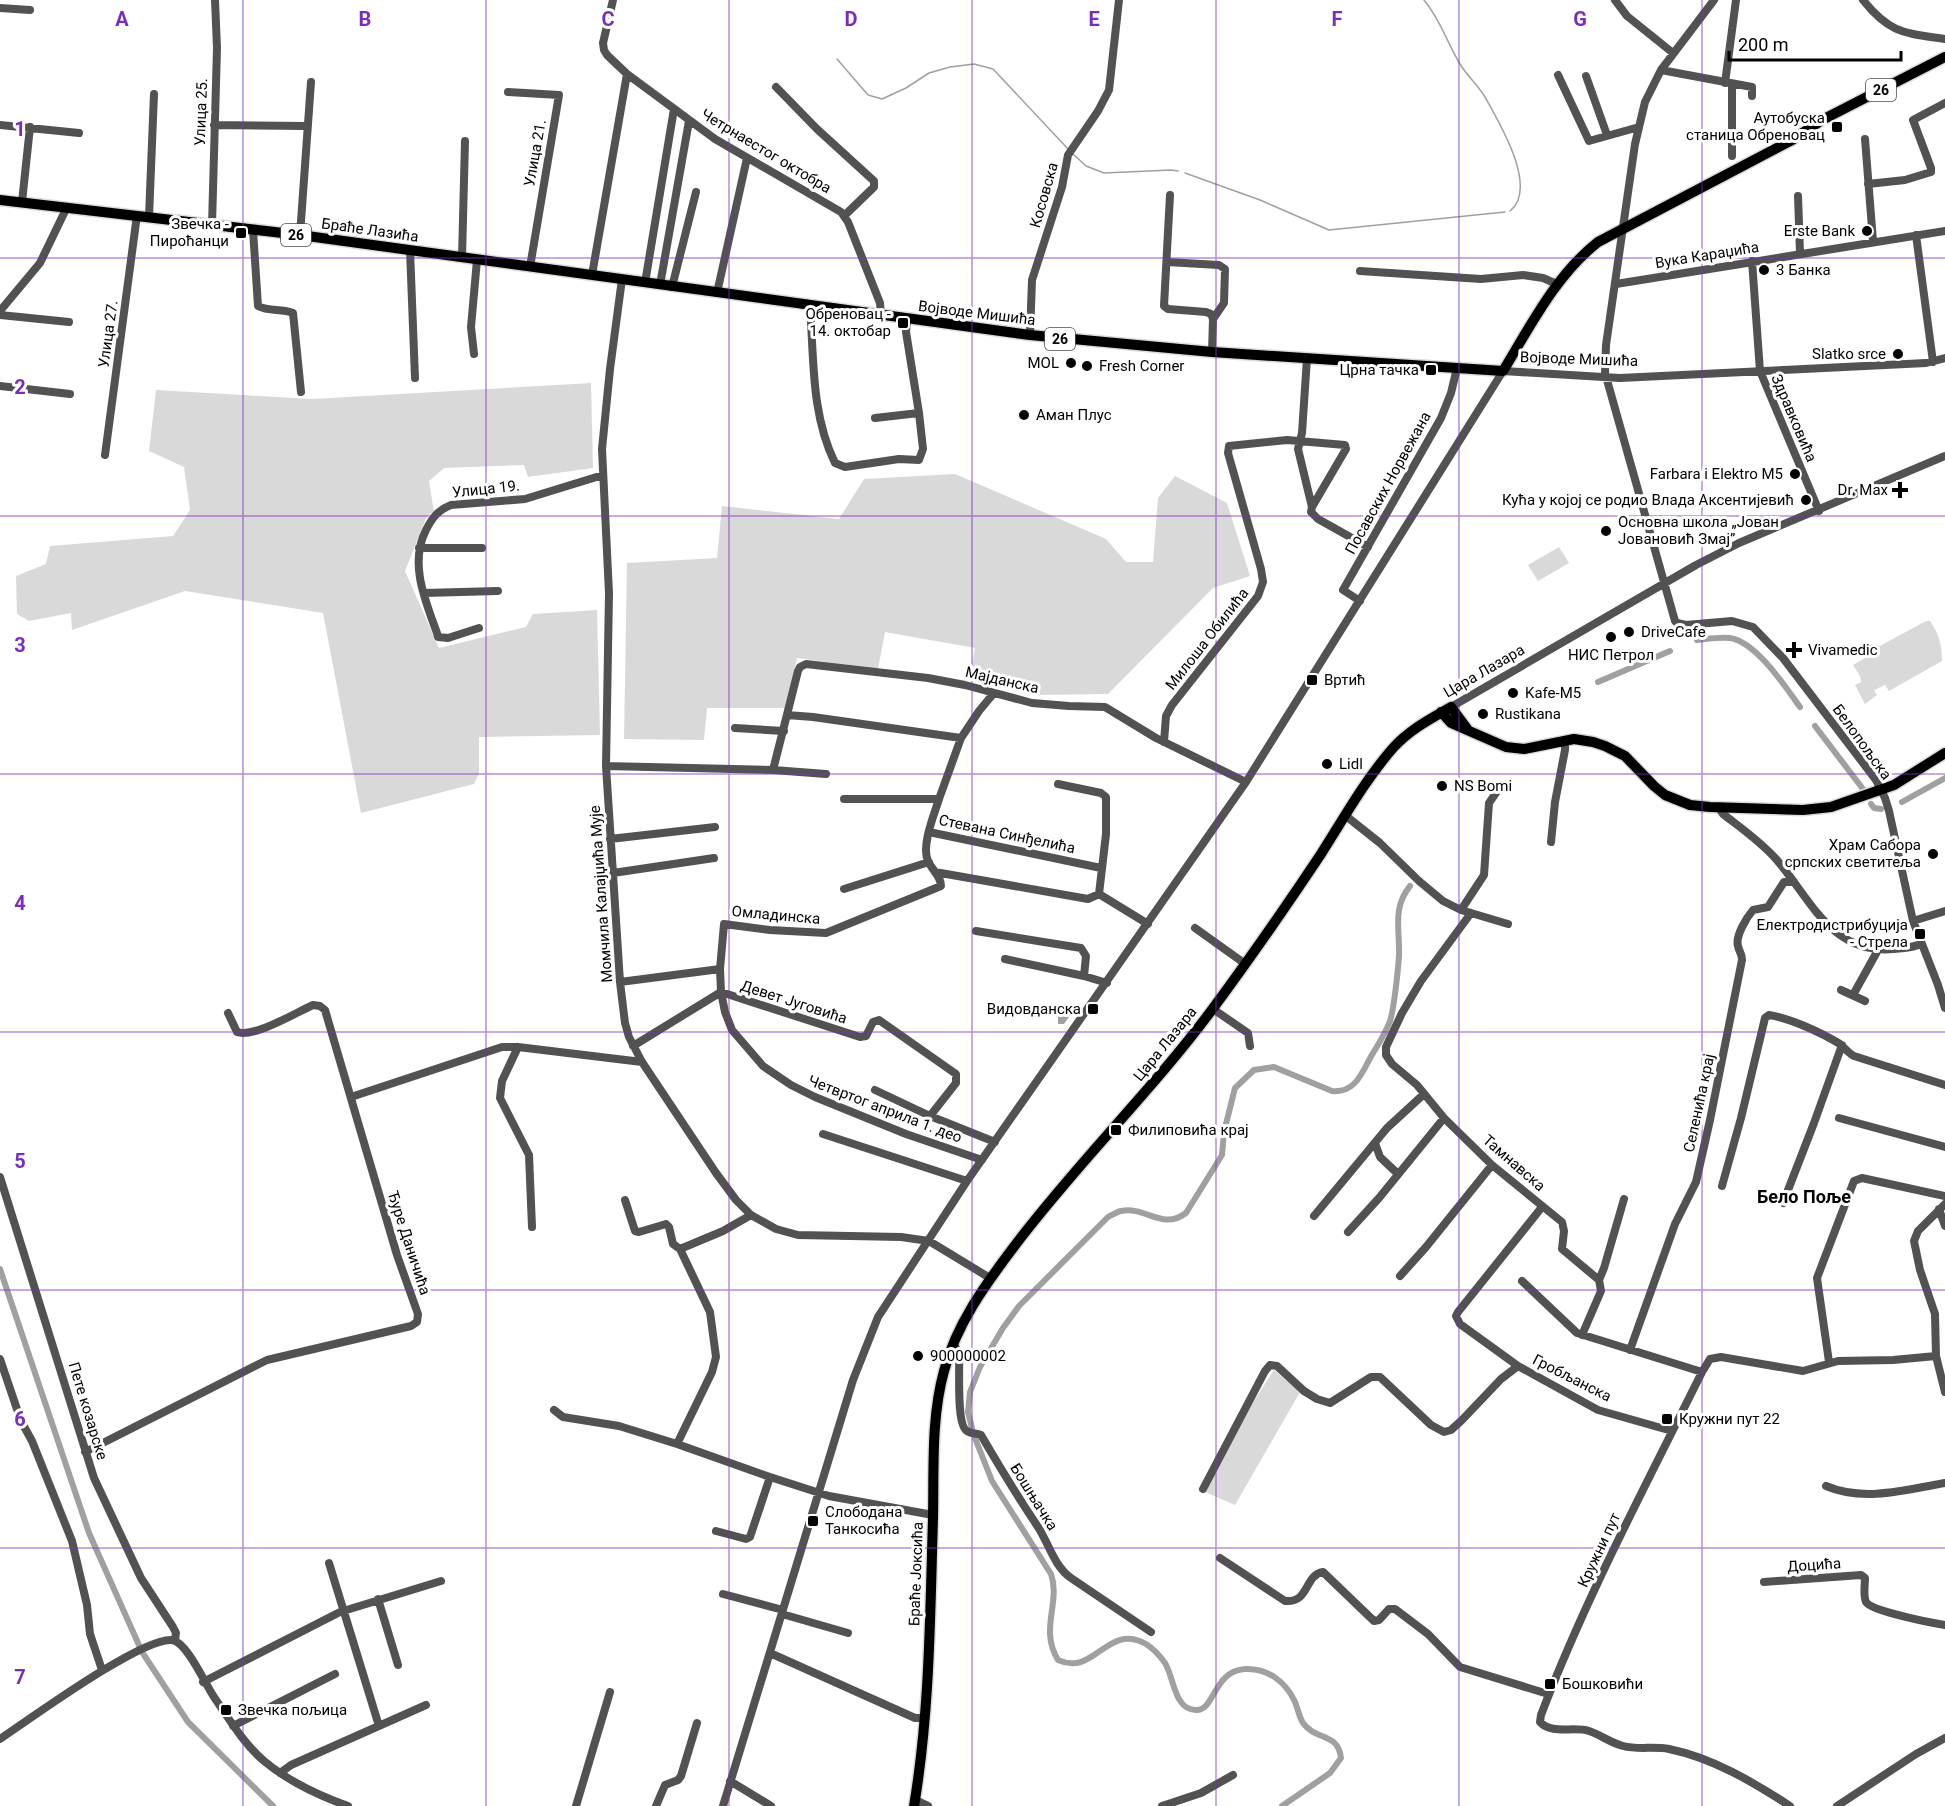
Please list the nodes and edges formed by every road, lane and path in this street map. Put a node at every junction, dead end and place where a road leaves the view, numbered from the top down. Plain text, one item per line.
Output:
1 (215, 0) edge
2 (613, 0) edge
3 (1119, 0) edge
4 (1615, 0) edge
5 (1714, 0) edge
6 (1736, 0) edge
7 (1863, 0) edge
8 (0, 8) edge
9 (30, 10) dead end
10 (1945, 39) edge
11 (1673, 53) junction
12 (1945, 57) edge
13 (1661, 70) junction
14 (627, 74) junction
15 (1558, 75) dead end
16 (1586, 76) dead end
17 (310, 82) dead end
18 (1728, 84) junction
19 (776, 87) dead end
20 (508, 92) dead end
21 (154, 94) dead end
22 (1752, 96) dead end
23 (1945, 104) edge
24 (674, 109) junction
25 (689, 121) junction
26 (214, 125) junction
27 (0, 126) edge
28 (308, 126) junction
29 (1639, 127) junction
30 (30, 128) junction
31 (79, 133) dead end
32 (1607, 135) junction
33 (1865, 139) dead end
34 (465, 141) dead end
35 (1732, 156) dead end
36 (747, 158) junction
37 (1868, 184) junction
38 (696, 192) dead end
39 (1170, 195) dead end
40 (1798, 196) dead end
41 (0, 200) edge
42 (22, 202) junction
43 (67, 207) junction
44 (845, 215) junction
45 (143, 216) junction
46 (212, 225) junction
47 (1623, 228) junction
48 (253, 230) junction
49 (1945, 231) edge
50 (300, 235) junction
51 (1916, 235) junction
52 (1873, 241) junction
53 (410, 250) junction
54 (1800, 253) junction
55 (462, 258) junction
56 (477, 260) junction
57 (1752, 261) junction
58 (1167, 262) junction
59 (530, 267) junction
60 (1360, 271) dead end
61 (592, 275) junction
62 (622, 279) junction
63 (645, 283) junction
64 (1557, 284) junction
65 (1616, 284) junction
66 (666, 286) junction
67 (717, 293) junction
68 (810, 306) junction
69 (0, 313) edge
70 (881, 316) junction
71 (1213, 319) junction
72 (907, 320) junction
73 (69, 322) dead end
74 (1030, 335) junction
75 (1212, 352) junction
76 (474, 354) dead end
77 (1307, 358) junction
78 (1945, 358) edge
79 (1933, 362) junction
80 (1457, 368) junction
81 (1503, 371) junction
82 (1760, 371) junction
83 (415, 378) dead end
84 (1606, 378) junction
85 (0, 387) edge
86 (301, 392) dead end
87 (70, 394) dead end
88 (919, 413) junction
89 (875, 418) dead end
90 (1299, 441) junction
91 (105, 455) dead end
92 (1945, 456) edge
93 (603, 475) junction
94 (1312, 507) junction
95 (1818, 511) junction
96 (1368, 547) junction
97 (419, 548) junction
98 (482, 548) dead end
99 (1665, 582) junction
100 (498, 591) dead end
101 (423, 593) junction
102 (1360, 601) junction
103 (479, 628) dead end
104 (994, 693) junction
105 (1446, 710) junction
106 (787, 715) junction
107 (735, 728) dead end
108 (784, 730) junction
109 (961, 738) junction
110 (1564, 740) junction
111 (1164, 742) junction
112 (1945, 753) edge
113 (606, 766) junction
114 (773, 770) junction
115 (826, 774) dead end
116 (1246, 782) junction
117 (1058, 784) dead end
118 (1498, 790) dead end
119 (1882, 790) junction
120 (844, 799) dead end
121 (939, 799) junction
122 (1719, 808) junction
123 (1346, 816) junction
124 (715, 827) dead end
125 (929, 832) junction
126 (610, 839) junction
127 (1551, 842) dead end
128 (714, 858) dead end
129 (929, 862) junction
130 (1101, 868) junction
131 (935, 872) junction
132 (613, 873) junction
133 (1794, 882) junction
134 (844, 889) dead end
135 (1099, 894) junction
136 (1461, 910) junction
137 (1945, 911) edge
138 (1471, 913) junction
139 (1913, 921) junction
140 (1148, 924) junction
141 (1508, 924) dead end
142 (1195, 928) dead end
143 (976, 931) dead end
144 (1921, 944) junction
145 (1878, 950) junction
146 (1005, 959) dead end
147 (1245, 963) junction
148 (720, 969) junction
149 (1084, 976) junction
150 (620, 982) junction
151 (1107, 983) junction
152 (1841, 990) dead end
153 (721, 992) junction
154 (1853, 995) junction
155 (1865, 1001) dead end
156 (1945, 1008) edge
157 (1213, 1009) junction
158 (228, 1013) dead end
159 (1842, 1045) junction
160 (633, 1046) junction
161 (1250, 1046) dead end
162 (518, 1047) junction
163 (642, 1062) junction
164 (1945, 1086) edge
165 (875, 1090) dead end
166 (1424, 1094) junction
167 (351, 1097) junction
168 (930, 1116) junction
169 (1444, 1118) junction
170 (1839, 1118) dead end
171 (823, 1134) dead end
172 (995, 1142) junction
173 (1375, 1143) junction
174 (1945, 1147) edge
175 (982, 1160) junction
176 (1492, 1166) junction
177 (1398, 1174) junction
178 (0, 1177) edge
179 (968, 1181) junction
180 (1722, 1186) dead end
181 (1945, 1196) edge
182 (1624, 1198) dead end
183 (626, 1200) dead end
184 (1783, 1203) dead end
185 (1542, 1207) junction
186 (1942, 1207) edge
187 (751, 1215) junction
188 (1314, 1216) dead end
189 (1945, 1226) edge
190 (532, 1227) dead end
191 (1348, 1232) dead end
192 (929, 1240) junction
193 (680, 1249) junction
194 (1400, 1276) dead end
195 (990, 1278) junction
196 (1599, 1280) junction
197 (1522, 1281) dead end
198 (1582, 1335) junction
199 (953, 1345) junction
200 (1630, 1350) junction
201 (1935, 1356) junction
202 (0, 1359) edge
203 (1829, 1362) junction
204 (1518, 1366) junction
205 (1702, 1372) junction
206 (1945, 1392) edge
207 (554, 1410) dead end
208 (1672, 1431) junction
209 (677, 1444) junction
210 (85, 1452) junction
211 (770, 1478) junction
212 (1945, 1483) edge
213 (1826, 1486) dead end
214 (1203, 1489) dead end
215 (819, 1493) junction
216 (933, 1515) junction
217 (716, 1531) dead end
218 (1220, 1558) dead end
219 (329, 1563) dead end
220 (441, 1581) dead end
221 (1764, 1582) dead end
222 (723, 1594) dead end
223 (378, 1599) junction
224 (344, 1610) junction
225 (782, 1612) junction
226 (1945, 1625) edge
227 (1151, 1632) dead end
228 (848, 1633) dead end
229 (175, 1640) junction
230 (770, 1653) junction
231 (398, 1665) dead end
232 (102, 1671) junction
233 (335, 1674) dead end
234 (203, 1682) junction
235 (610, 1692) dead end
236 (1548, 1694) junction
237 (426, 1705) dead end
238 (925, 1718) junction
239 (697, 1723) dead end
240 (233, 1726) junction
241 (379, 1726) junction
242 (1945, 1738) edge
243 (0, 1739) edge
244 (280, 1773) junction
245 (1233, 1775) dead end
246 (730, 1781) junction
247 (915, 1803) edge
248 (348, 1806) edge
249 (576, 1806) edge
250 (656, 1806) edge
251 (723, 1806) edge
252 (771, 1806) edge
253 (928, 1806) edge
254 (1162, 1806) edge
255 (1790, 1806) edge
256 (1837, 1806) edge

1 - 26 street, Улица 25.
2 - 14 street, Четрнаестог октобра
3 - 74 street, Косовска
4 - 11 street
5 - 11 street
6 - 18 street
7 - 10 street
8 - 9 street
11 - 13 street
12 - 47 main road, 26
13 - 18 street
13 - 29 street
14 - 24 street, Четрнаестог октобра
14 - 61 street
15 - 32 street
16 - 32 street
17 - 28 street
18 - 22 street
18 - 35 street
19 - 44 street
20 - 59 street, Улица 21.
21 - 45 street, Улица 27.
23 - 37 street
24 - 25 street, Четрнаестог октобра
24 - 63 street
25 - 36 street, Четрнаестог октобра
25 - 66 street
26 - 28 street
26 - 46 street, Улица 25.
27 - 30 street
28 - 50 street
29 - 32 street
29 - 47 street
30 - 31 street
30 - 42 street
33 - 37 street
34 - 55 street
36 - 44 street, Четрнаестог октобра
36 - 67 street
37 - 52 street
38 - 66 street
39 - 58 street
40 - 54 street
41 - 42 main road, Браће Лазића / 26
42 - 43 main road, Браће Лазића / 26
43 - 45 main road, Браће Лазића / 26
43 - 69 street
44 - 70 street
45 - 46 main road, Браће Лазића / 26
45 - 91 street, Улица 27.
46 - 48 main road, Браће Лазића / 26
47 - 64 main road, 26
47 - 65 street
48 - 50 main road, Браће Лазића / 26
48 - 86 street
49 - 51 street, Вука Караџића
50 - 53 main road, Браће Лазића / 26
51 - 52 street, Вука Караџића
51 - 79 street
52 - 54 street, Вука Караџића
53 - 55 main road, Браће Лазића / 26
53 - 83 street
54 - 57 street, Вука Караџића
55 - 56 main road, Браће Лазића / 26
56 - 59 main road, Браће Лазића / 26
56 - 76 street
57 - 65 street, Вука Караџића
57 - 82 street, Здравковића
58 - 71 street
58 - 71 street
59 - 61 main road, Браће Лазића / 26
60 - 64 street
61 - 62 main road, 26
62 - 63 main road, 26
62 - 93 street, Момчила Калајџића Мује
63 - 66 main road, 26
64 - 81 main road, 26
65 - 84 street
66 - 67 main road, 26
67 - 68 main road, 26
68 - 70 main road, Војводе Мишића / 26
68 - 88 street
69 - 73 street
70 - 72 main road, Војводе Мишића / 26
71 - 75 street
72 - 74 main road, Војводе Мишића / 26
72 - 88 street
74 - 75 main road, Војводе Мишића / 26
75 - 77 main road, Војводе Мишића / 26
77 - 80 main road, Војводе Мишића / 26
77 - 90 street
78 - 79 street, Војводе Мишића
79 - 82 street, Војводе Мишића
80 - 81 main road, Војводе Мишића / 26
80 - 96 street, Посавских Норвежана
81 - 84 street, Војводе Мишића
81 - 102 street
82 - 84 street, Војводе Мишића
82 - 95 street, Здравковића
84 - 99 street
85 - 87 street
88 - 89 street
90 - 94 street
90 - 94 street
90 - 111 street, Милоша Обилића
92 - 95 street, Цара Лазара
93 - 97 street, Улица 19.
93 - 113 street, Момчила Калајџића Мује
94 - 96 street
95 - 99 street, Цара Лазара
96 - 102 street, Посавских Норвежана
97 - 98 street
97 - 101 street, Улица 19.
99 - 105 street, Цара Лазара
99 - 119 street, Белопољска
100 - 101 street
101 - 103 street, Улица 19.
102 - 116 street
104 - 106 street, Мајданска
104 - 109 street
104 - 111 street, Мајданска
105 - 110 main road
105 - 123 main road, Цара Лазара
106 - 108 street, Мајданска
106 - 109 street
107 - 108 street
108 - 114 street, Мајданска
109 - 121 street
110 - 122 main road
110 - 127 street
111 - 116 street, Мајданска
112 - 119 main road
113 - 114 street
113 - 126 street, Момчила Калајџића Мује
114 - 115 street
116 - 140 street
117 - 130 street
118 - 136 street
119 - 122 main road
119 - 139 street, Белопољска
120 - 121 street, Стевана Синђелића
121 - 125 street, Стевана Синђелића
122 - 133 street
123 - 136 street
123 - 147 main road, Цара Лазара
124 - 126 street
125 - 129 street
125 - 130 street, Стевана Синђелића
126 - 132 street, Момчила Калајџића Мује
128 - 132 street
129 - 131 street
129 - 134 street
130 - 135 street
131 - 135 street
131 - 148 street, Омладинска
132 - 150 street, Момчила Калајџића Мује
133 - 145 street
133 - 200 street, Селенића крај
135 - 140 street
136 - 138 street
137 - 139 street
138 - 141 street
138 - 166 street, Тамнавска
139 - 144 street, Белопољска
140 - 151 street
142 - 147 street
143 - 149 street
144 - 145 street
144 - 156 street, Белопољска
145 - 154 street
146 - 149 street
147 - 157 main road, Цара Лазара
148 - 150 street
148 - 153 street, Омладинска
149 - 151 street
150 - 160 street, Момчила Калајџића Мује
151 - 172 street
152 - 154 street
153 - 160 street, Девет Југовића
153 - 168 street, Девет Југовића
153 - 175 street, Четвртог априла 1. део
154 - 155 street
157 - 161 street
157 - 195 main road, Цара Лазара
158 - 167 street, Ђуре Даничића
159 - 164 street
159 - 180 street
159 - 184 street
160 - 163 street, Момчила Калајџића Мује
162 - 163 street
162 - 167 street
162 - 190 street
163 - 187 street, Момчила Калајџића Мује
165 - 168 street
166 - 169 street, Тамнавска
166 - 173 street
167 - 210 street, Ђуре Даничића
168 - 172 street
169 - 176 street, Тамнавска
169 - 177 street
170 - 174 street
171 - 179 street
172 - 175 street
173 - 177 street
173 - 188 street
175 - 179 street
176 - 185 street, Тамнавска
176 - 194 street
177 - 191 street
178 - 210 street, Пете козарске
179 - 192 street
181 - 203 street
182 - 196 street
183 - 193 street
185 - 196 street, Тамнавска
185 - 204 street
186 - 189 street
186 - 201 street
187 - 192 street, Момчила Калајџића Мује
187 - 193 street
192 - 195 street, Момчила Калајџића Мује
192 - 215 street
193 - 209 street
195 - 199 main road, Цара Лазара
196 - 198 street
197 - 198 street
198 - 200 street
199 - 216 main road, Браће Јоксића
199 - 227 street, Бошњачка
200 - 205 street
201 - 203 street
201 - 206 street
202 - 232 street
203 - 205 street
204 - 208 street, Гробљанска
204 - 214 street, Гробљанска
205 - 208 street, Кружни пут
207 - 209 street
208 - 236 street, Кружни пут
209 - 211 street
210 - 229 street, Пете козарске
211 - 215 street
211 - 217 street
212 - 213 street
215 - 216 street
215 - 225 street
216 - 238 main road, Браће Јоксића
218 - 236 street
219 - 224 street
220 - 223 street
221 - 226 street, Доцића
222 - 225 street
223 - 224 street
223 - 231 street
224 - 234 street
224 - 241 street
225 - 228 street
225 - 230 street
229 - 232 street
229 - 234 street, Пете козарске
230 - 238 street
230 - 246 street
232 - 243 street
233 - 240 street
234 - 240 street, Пете козарске
235 - 249 street
236 - 255 street, Кружни пут
237 - 241 street
238 - 247 main road, Браће Јоксића
239 - 250 street
240 - 244 street, Пете козарске
241 - 244 street
242 - 256 street
244 - 248 street, Пете козарске
245 - 254 street
246 - 251 street
246 - 252 street
247 - 253 street

